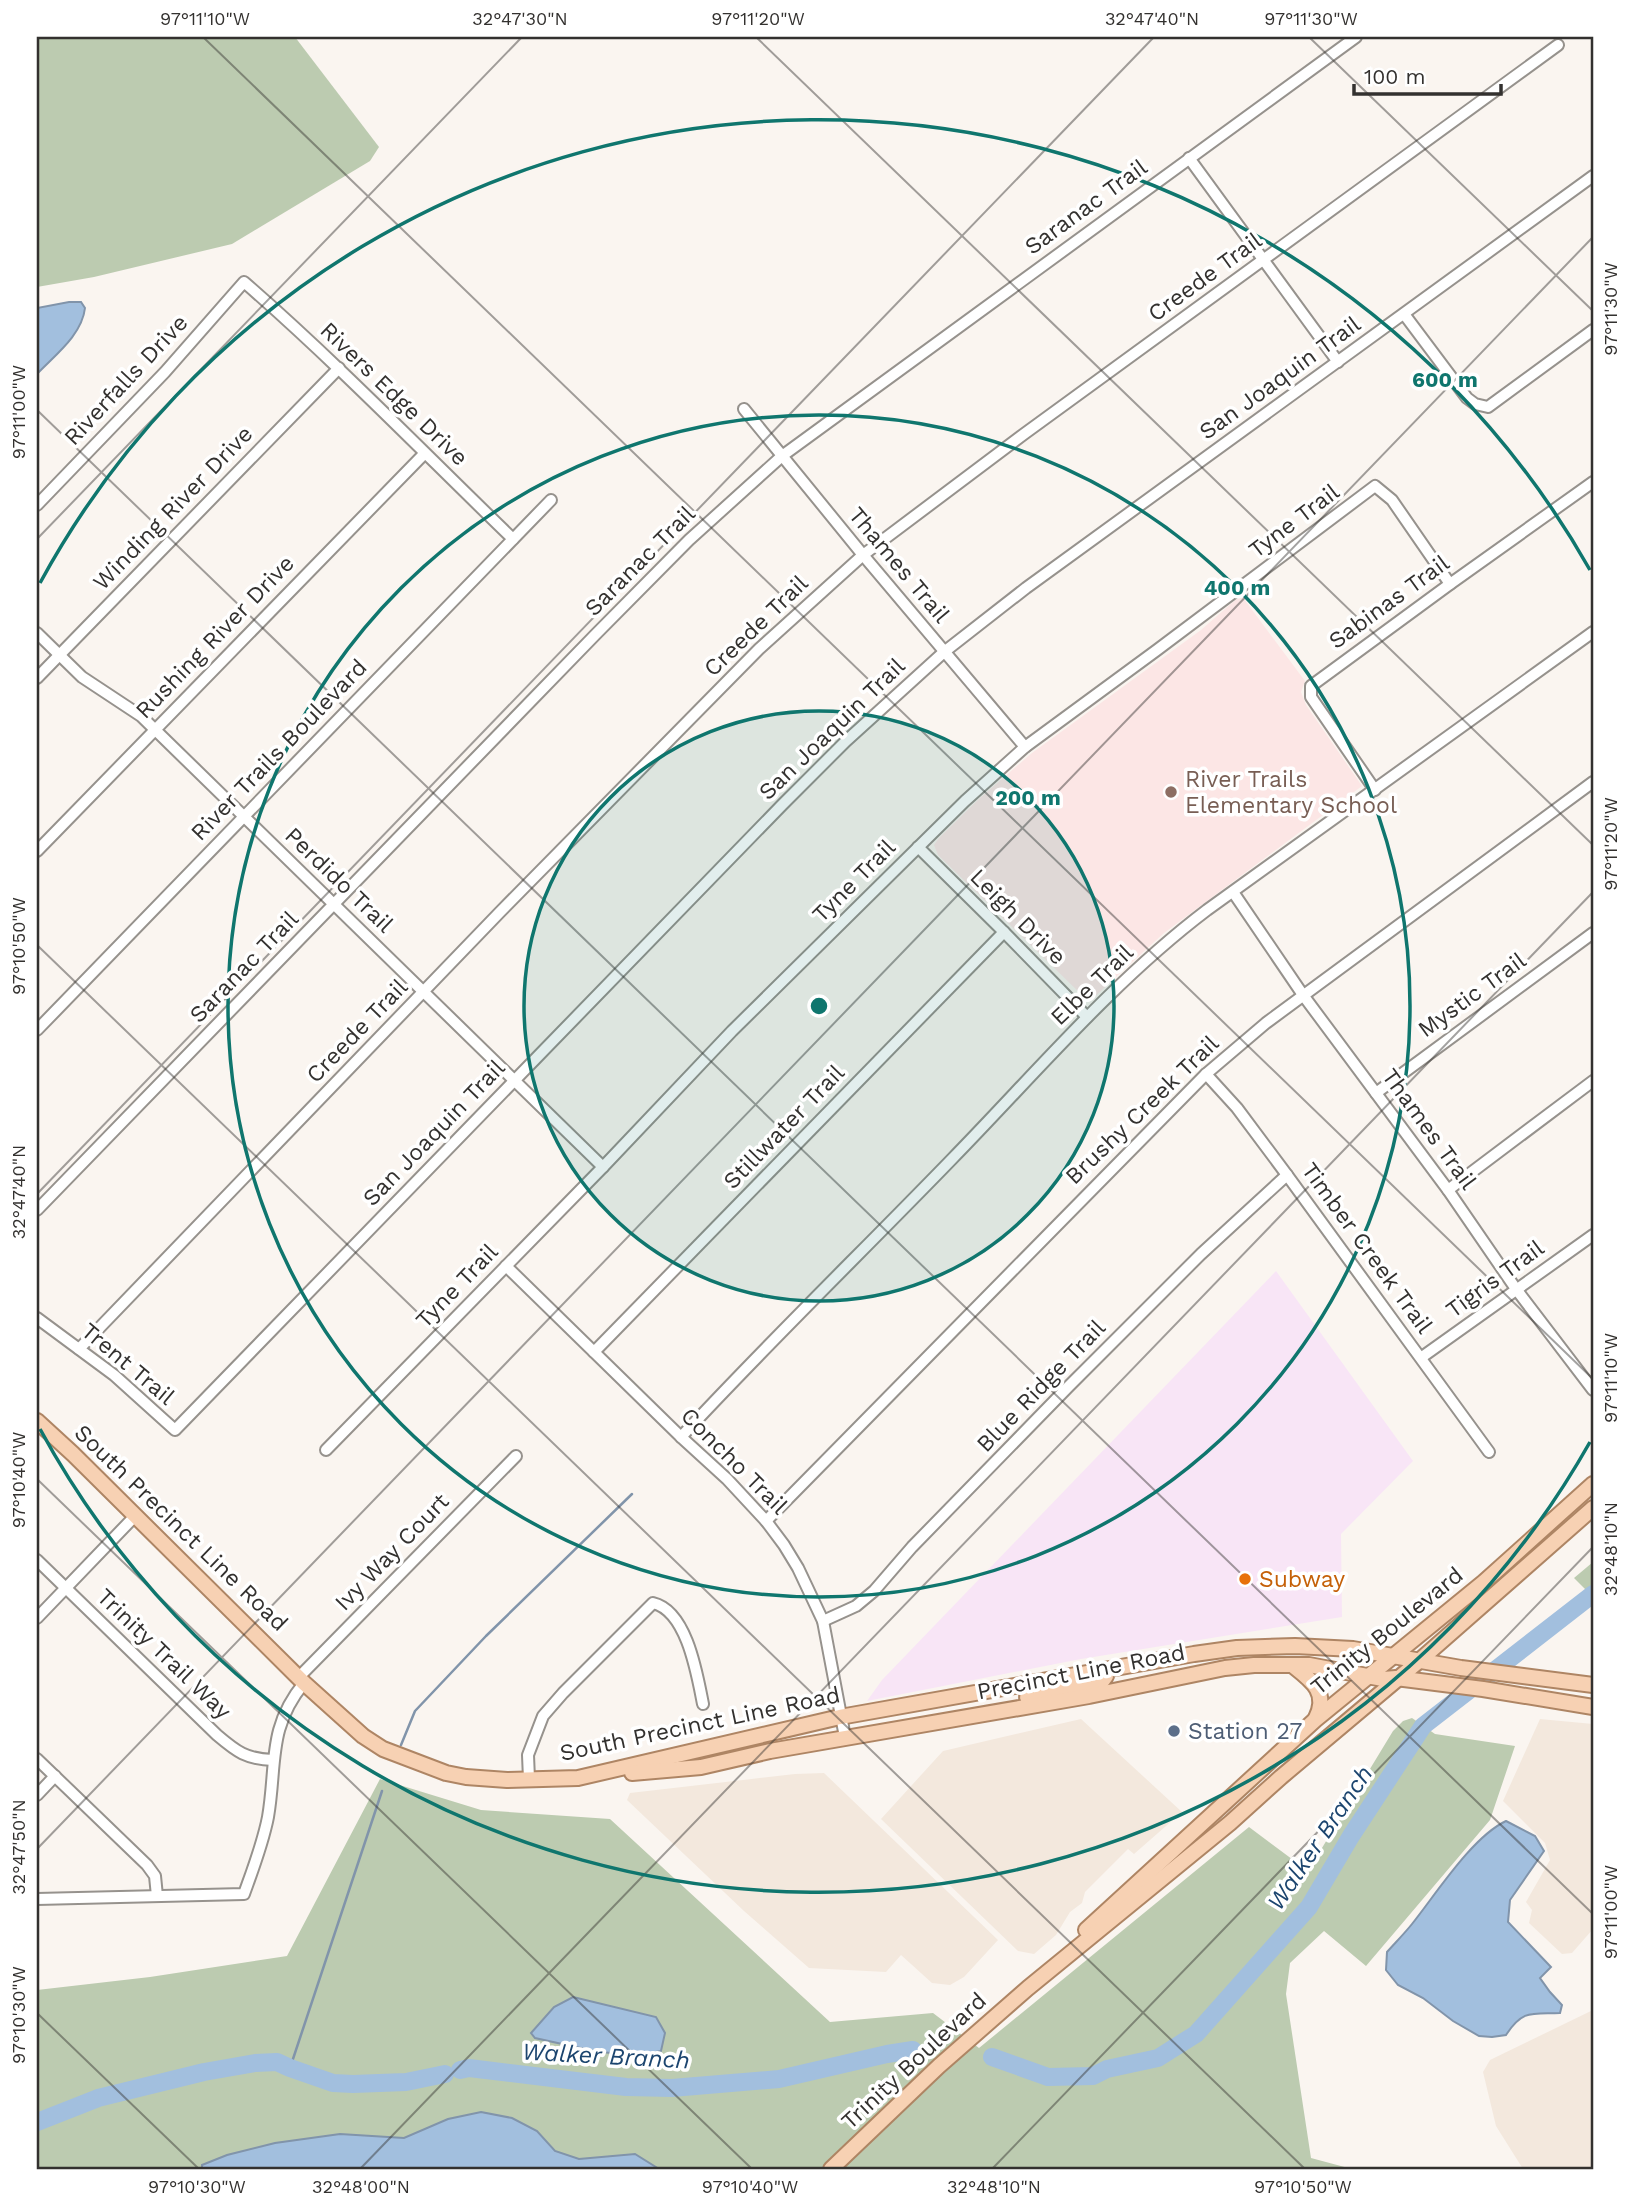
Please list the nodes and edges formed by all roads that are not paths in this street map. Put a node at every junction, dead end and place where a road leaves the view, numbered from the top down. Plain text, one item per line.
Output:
1 (1356, 37) edge
2 (1558, 46) dead end
3 (1189, 158) junction
4 (1593, 176) edge
5 (1265, 260) junction
6 (244, 282) joint
7 (1404, 314) junction
8 (1593, 330) edge
9 (1338, 362) junction
10 (339, 368) junction
11 (744, 409) dead end
12 (424, 454) junction
13 (782, 456) junction
14 (1593, 482) edge
15 (551, 500) dead end
16 (37, 505) edge
17 (513, 539) junction
18 (863, 555) junction
19 (1450, 584) junction
20 (1593, 632) edge
21 (37, 633) edge
22 (944, 652) junction
23 (59, 655) junction
24 (37, 678) edge
25 (155, 729) junction
26 (1025, 747) junction
27 (1593, 782) edge
28 (1375, 790) junction
29 (244, 817) junction
30 (918, 847) junction
31 (37, 851) edge
32 (1233, 892) junction
33 (334, 905) junction
34 (1004, 932) junction
35 (1593, 933) edge
36 (424, 991) junction
37 (1303, 995) junction
38 (1087, 1017) junction
39 (37, 1030) edge
40 (1206, 1074) junction
41 (515, 1080) junction
42 (1593, 1081) edge
43 (1376, 1093) junction
44 (603, 1167) junction
45 (1287, 1175) junction
46 (1448, 1189) junction
47 (37, 1210) edge
48 (1593, 1235) edge
49 (506, 1266) junction
50 (1516, 1289) junction
51 (37, 1318) edge
52 (79, 1349) junction
53 (594, 1352) junction
54 (1422, 1357) junction
55 (1593, 1390) edge
56 (189, 1415) joint
57 (37, 1421) edge
58 (681, 1437) junction
59 (326, 1450) dead end
60 (1489, 1452) dead end
61 (516, 1457) dead end
62 (1593, 1485) edge
63 (1593, 1508) edge
64 (135, 1516) junction
65 (766, 1521) junction
66 (37, 1560) edge
67 (66, 1588) junction
68 (37, 1618) edge
69 (823, 1621) junction
70 (1391, 1657) junction
71 (1419, 1661) junction
72 (1141, 1664) junction
73 (1292, 1665) junction
74 (1105, 1671) junction
75 (1366, 1676) junction
76 (1395, 1678) junction
77 (302, 1680) junction
78 (1593, 1685) edge
79 (1142, 1686) junction
80 (703, 1703) dead end
81 (1593, 1707) edge
82 (840, 1717) junction
83 (963, 1718) junction
84 (1315, 1720) junction
85 (845, 1737) junction
86 (37, 1759) edge
87 (273, 1760) junction
88 (55, 1776) junction
89 (578, 1778) junction
90 (529, 1779) junction
91 (37, 1795) edge
92 (157, 1896) junction
93 (37, 1899) edge
94 (1028, 1988) junction
95 (831, 2169) edge

1 - 3 street, Saranac Trail
2 - 5 street, Creede Trail
3 - 5 street
3 - 13 street, Saranac Trail
4 - 7 street, San Joaquin Trail
5 - 9 street
5 - 18 street, Creede Trail
6 - 10 street, Rivers Edge Drive
6 - 16 street, Riverfalls Drive
7 - 8 street
7 - 9 street, San Joaquin Trail
9 - 22 street, San Joaquin Trail
10 - 12 street, Rivers Edge Drive
10 - 23 street, Winding River Drive
11 - 13 street, Thames Trail
12 - 17 street, Rivers Edge Drive
12 - 25 street, Rushing River Drive
13 - 18 street, Thames Trail
13 - 33 street, Saranac Trail
14 - 19 street, Sabinas Trail
15 - 17 street, River Trails Boulevard
17 - 29 street, River Trails Boulevard
18 - 22 street, Thames Trail
18 - 36 street, Creede Trail
19 - 26 street, Tyne Trail
19 - 28 street, Sabinas Trail
20 - 28 street, Elbe Trail
21 - 23 street, Perdido Trail
22 - 26 street, Thames Trail
22 - 41 street, San Joaquin Trail
23 - 24 street, Winding River Drive
23 - 25 street, Perdido Trail
25 - 29 street, Perdido Trail
25 - 31 street, Rushing River Drive
26 - 30 street, Tyne Trail
27 - 37 street, Brushy Creek Trail
28 - 32 street, Elbe Trail
29 - 33 street, Perdido Trail
29 - 39 street, River Trails Boulevard
30 - 34 street, Leigh Drive
30 - 44 street, Tyne Trail
32 - 37 street, Thames Trail
32 - 38 street, Elbe Trail
33 - 36 street, Perdido Trail
33 - 47 street, Saranac Trail
34 - 38 street, Leigh Drive
34 - 53 street, Stillwater Trail
35 - 43 street, Mystic Trail
36 - 41 street, Perdido Trail
36 - 52 street, Creede Trail
37 - 40 street, Brushy Creek Trail
37 - 43 street, Thames Trail
38 - 58 street, Elbe Trail
40 - 45 street, Timber Creek Trail
40 - 65 street, Brushy Creek Trail
41 - 44 street, Perdido Trail
41 - 56 street, San Joaquin Trail
42 - 46 street
43 - 46 street, Thames Trail
44 - 49 street, Tyne Trail
45 - 54 street, Timber Creek Trail
45 - 69 street, Blue Ridge Trail
46 - 50 street, Thames Trail
48 - 50 street, Tigris Trail
49 - 53 street, Concho Trail
49 - 59 street, Tyne Trail
50 - 54 street, Tigris Trail
50 - 55 street, Thames Trail
51 - 52 street, Trent Trail
52 - 56 street, Trent Trail
53 - 58 street, Concho Trail
54 - 60 street, Timber Creek Trail
57 - 64 main road, South Precinct Line Road
58 - 65 street, Concho Trail
61 - 77 street, Ivy Way Court
62 - 70 main road, Trinity Boulevard
63 - 71 main road, Trinity Boulevard
64 - 67 street
64 - 77 main road, South Precinct Line Road
65 - 69 street, Concho Trail
66 - 67 street, Trinity Trail Way
67 - 68 street
67 - 87 street, Trinity Trail Way
69 - 82 street, Concho Trail
70 - 71 main road, South Precinct Line Road
70 - 72 main road, South Precinct Line Road
70 - 75 main road, Trinity Boulevard
71 - 76 main road, Trinity Boulevard
71 - 78 main road
72 - 74 main road, South Precinct Line Road
72 - 79 main road
73 - 75 main road, Precinct Line Road
73 - 79 main road, Precinct Line Road
73 - 84 main road
74 - 82 main road, South Precinct Line Road
74 - 83 main road
75 - 76 main road, Precinct Line Road
75 - 84 main road, Trinity Boulevard
76 - 81 main road, Precinct Line Road
76 - 94 main road, Trinity Boulevard
77 - 87 street, Ivy Way Court
77 - 90 main road, South Precinct Line Road
79 - 83 main road, Precinct Line Road
80 - 90 street
82 - 85 street, Concho Trail
82 - 89 main road, South Precinct Line Road
83 - 85 main road, Precinct Line Road
84 - 94 main road, Trinity Boulevard
85 - 89 main road, Precinct Line Road
86 - 88 street
87 - 92 street, Ivy Way Court
88 - 91 street
88 - 92 street
89 - 90 main road, South Precinct Line Road
92 - 93 street
94 - 95 main road, Trinity Boulevard

